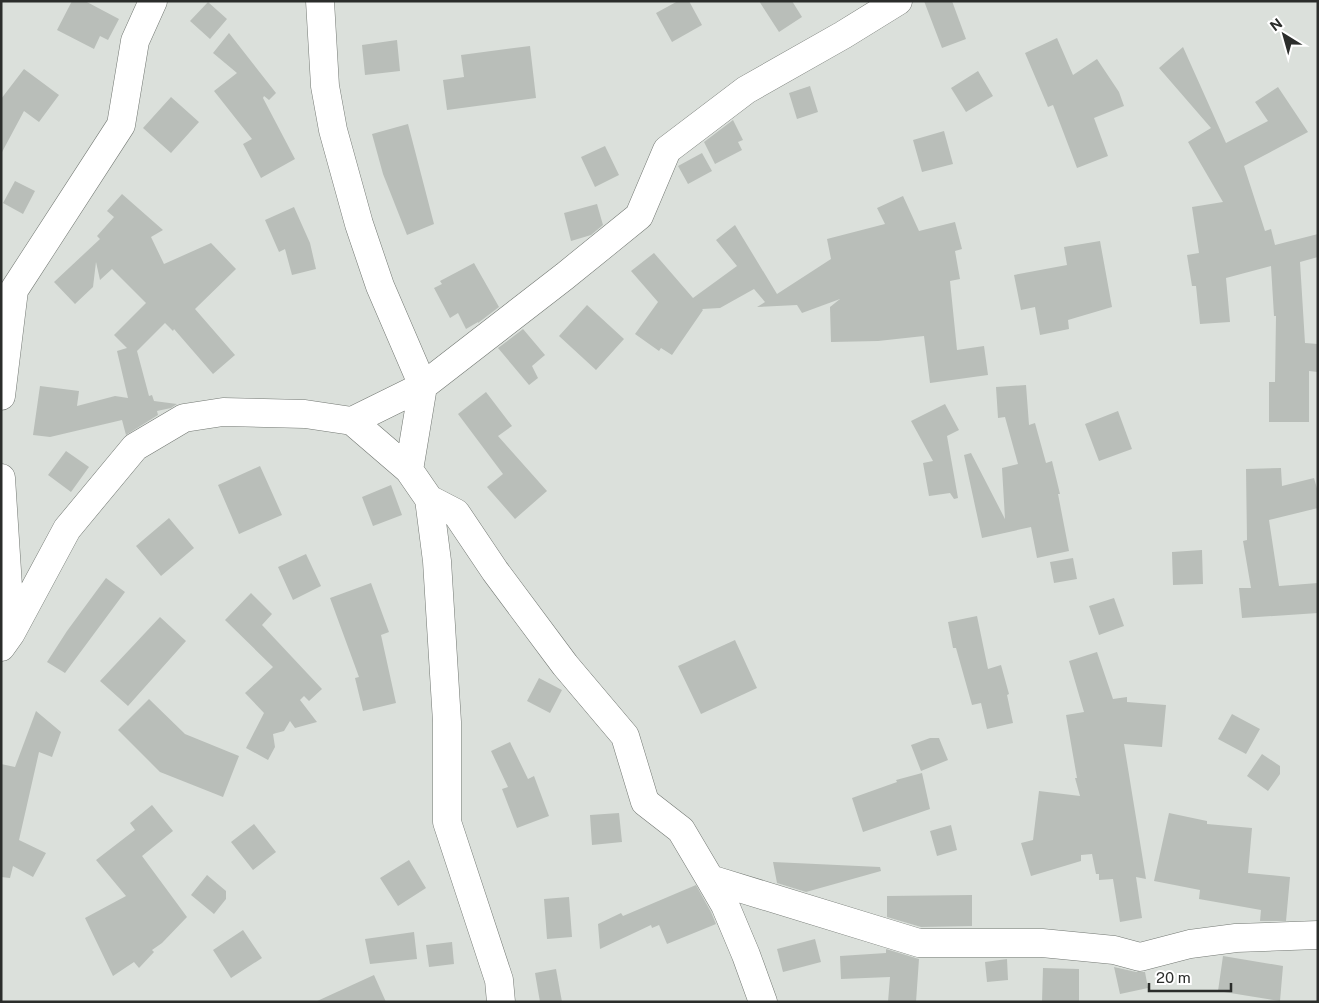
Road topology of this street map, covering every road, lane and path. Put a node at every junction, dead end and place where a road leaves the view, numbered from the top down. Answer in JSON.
{"nodes":[{"id":1,"x":153,"y":1,"type":"edge"},
{"id":2,"x":320,"y":1,"type":"edge"},
{"id":3,"x":898,"y":1,"type":"edge"},
{"id":4,"x":423,"y":386,"type":"junction"},
{"id":5,"x":1,"y":396,"type":"edge"},
{"id":6,"x":352,"y":420,"type":"junction"},
{"id":7,"x":410,"y":470,"type":"junction"},
{"id":8,"x":1,"y":478,"type":"edge"},
{"id":9,"x":428,"y":499,"type":"junction"},
{"id":10,"x":6,"y":640,"type":"edge"},
{"id":11,"x":710,"y":879,"type":"junction"},
{"id":12,"x":1318,"y":935,"type":"edge"},
{"id":13,"x":501,"y":1002,"type":"edge"},
{"id":14,"x":763,"y":1002,"type":"edge"}],
"edges":[{"from":1,"to":5,"type":"street"},
{"from":2,"to":4,"type":"street"},
{"from":3,"to":4,"type":"street"},
{"from":4,"to":6,"type":"street"},
{"from":4,"to":7,"type":"street"},
{"from":6,"to":7,"type":"street"},
{"from":6,"to":10,"type":"street"},
{"from":7,"to":9,"type":"street"},
{"from":8,"to":10,"type":"street"},
{"from":9,"to":11,"type":"street"},
{"from":9,"to":13,"type":"street"},
{"from":11,"to":12,"type":"street"},
{"from":11,"to":14,"type":"street"}]}
